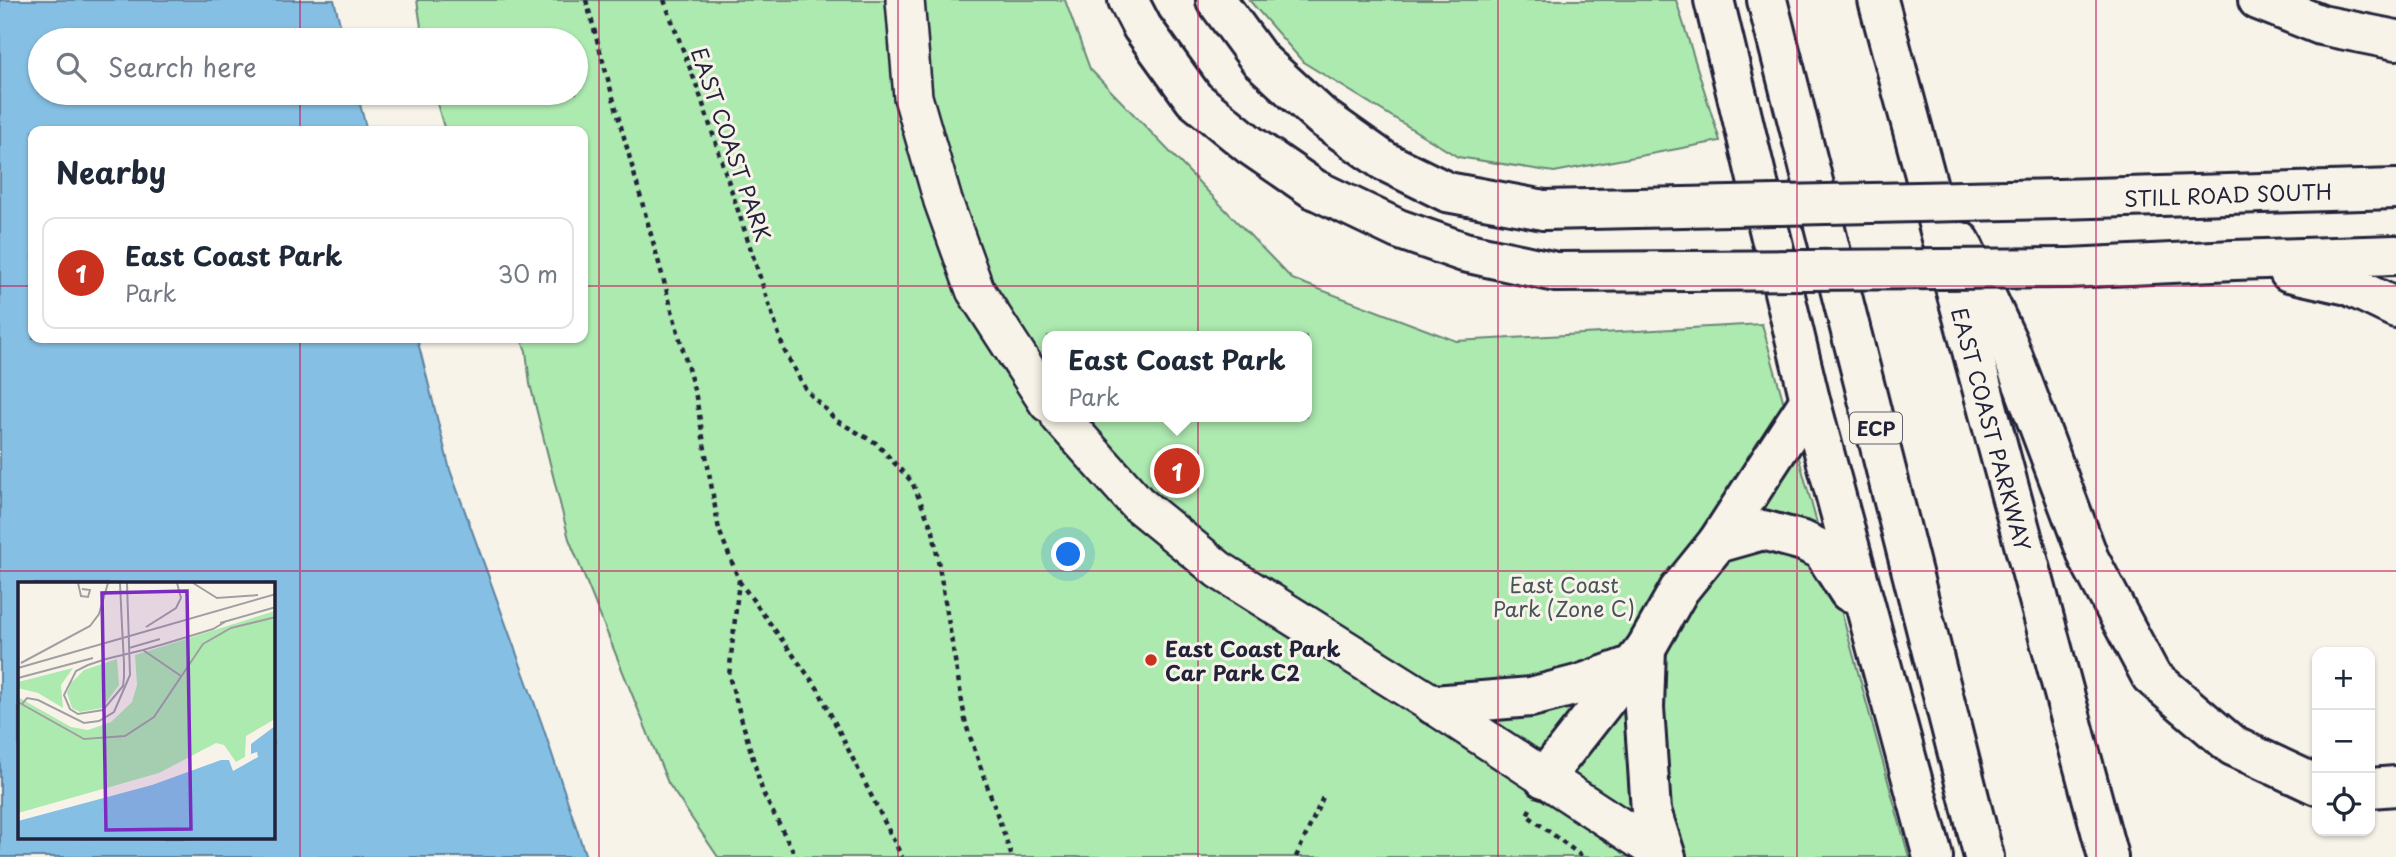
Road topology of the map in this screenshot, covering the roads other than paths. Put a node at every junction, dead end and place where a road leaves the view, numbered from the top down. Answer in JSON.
{"nodes":[{"id":1,"x":905,"y":0,"type":"edge"},
{"id":2,"x":1128,"y":0,"type":"edge"},
{"id":3,"x":1216,"y":0,"type":"edge"},
{"id":4,"x":1714,"y":0,"type":"edge"},
{"id":5,"x":1767,"y":0,"type":"edge"},
{"id":6,"x":1878,"y":0,"type":"edge"},
{"id":7,"x":2258,"y":0,"type":"edge"},
{"id":8,"x":2396,"y":40,"type":"edge"},
{"id":9,"x":1918,"y":156,"type":"junction"},
{"id":10,"x":2396,"y":189,"type":"edge"},
{"id":11,"x":2396,"y":255,"type":"edge"},
{"id":12,"x":2234,"y":260,"type":"junction"},
{"id":13,"x":2396,"y":308,"type":"edge"},
{"id":14,"x":1042,"y":394,"type":"edge"},
{"id":15,"x":1810,"y":400,"type":"junction"},
{"id":16,"x":1064,"y":422,"type":"edge"},
{"id":17,"x":1717,"y":542,"type":"junction"},
{"id":18,"x":1868,"y":620,"type":"junction"},
{"id":19,"x":1639,"y":657,"type":"junction"},
{"id":20,"x":1434,"y":705,"type":"junction"},
{"id":21,"x":1544,"y":778,"type":"junction"},
{"id":22,"x":2312,"y":783,"type":"edge"},
{"id":23,"x":2396,"y":786,"type":"edge"},
{"id":24,"x":2375,"y":788,"type":"edge"},
{"id":25,"x":1666,"y":857,"type":"edge"},
{"id":26,"x":1933,"y":857,"type":"edge"},
{"id":27,"x":1984,"y":857,"type":"edge"},
{"id":28,"x":2108,"y":857,"type":"edge"}],
"edges":[{"from":1,"to":14,"type":"street"},
{"from":2,"to":12,"type":"highway","bridge":true},
{"from":3,"to":10,"type":"highway","name":"STILL ROAD SOUTH","bridge":true},
{"from":4,"to":15,"type":"highway"},
{"from":5,"to":27,"type":"highway","number":"ECP"},
{"from":6,"to":9,"type":"highway","name":"EAST COAST PARKWAY"},
{"from":7,"to":8,"type":"highway"},
{"from":9,"to":22,"type":"highway"},
{"from":9,"to":28,"type":"highway","name":"EAST COAST PARKWAY"},
{"from":11,"to":12,"type":"highway"},
{"from":12,"to":13,"type":"highway"},
{"from":15,"to":17,"type":"highway"},
{"from":15,"to":18,"type":"highway"},
{"from":16,"to":20,"type":"street"},
{"from":17,"to":18,"type":"highway"},
{"from":17,"to":19,"type":"highway"},
{"from":18,"to":26,"type":"highway"},
{"from":19,"to":20,"type":"highway"},
{"from":19,"to":21,"type":"highway"},
{"from":19,"to":25,"type":"highway"},
{"from":20,"to":21,"type":"street"},
{"from":21,"to":25,"type":"street"},
{"from":23,"to":24,"type":"highway"}]}
